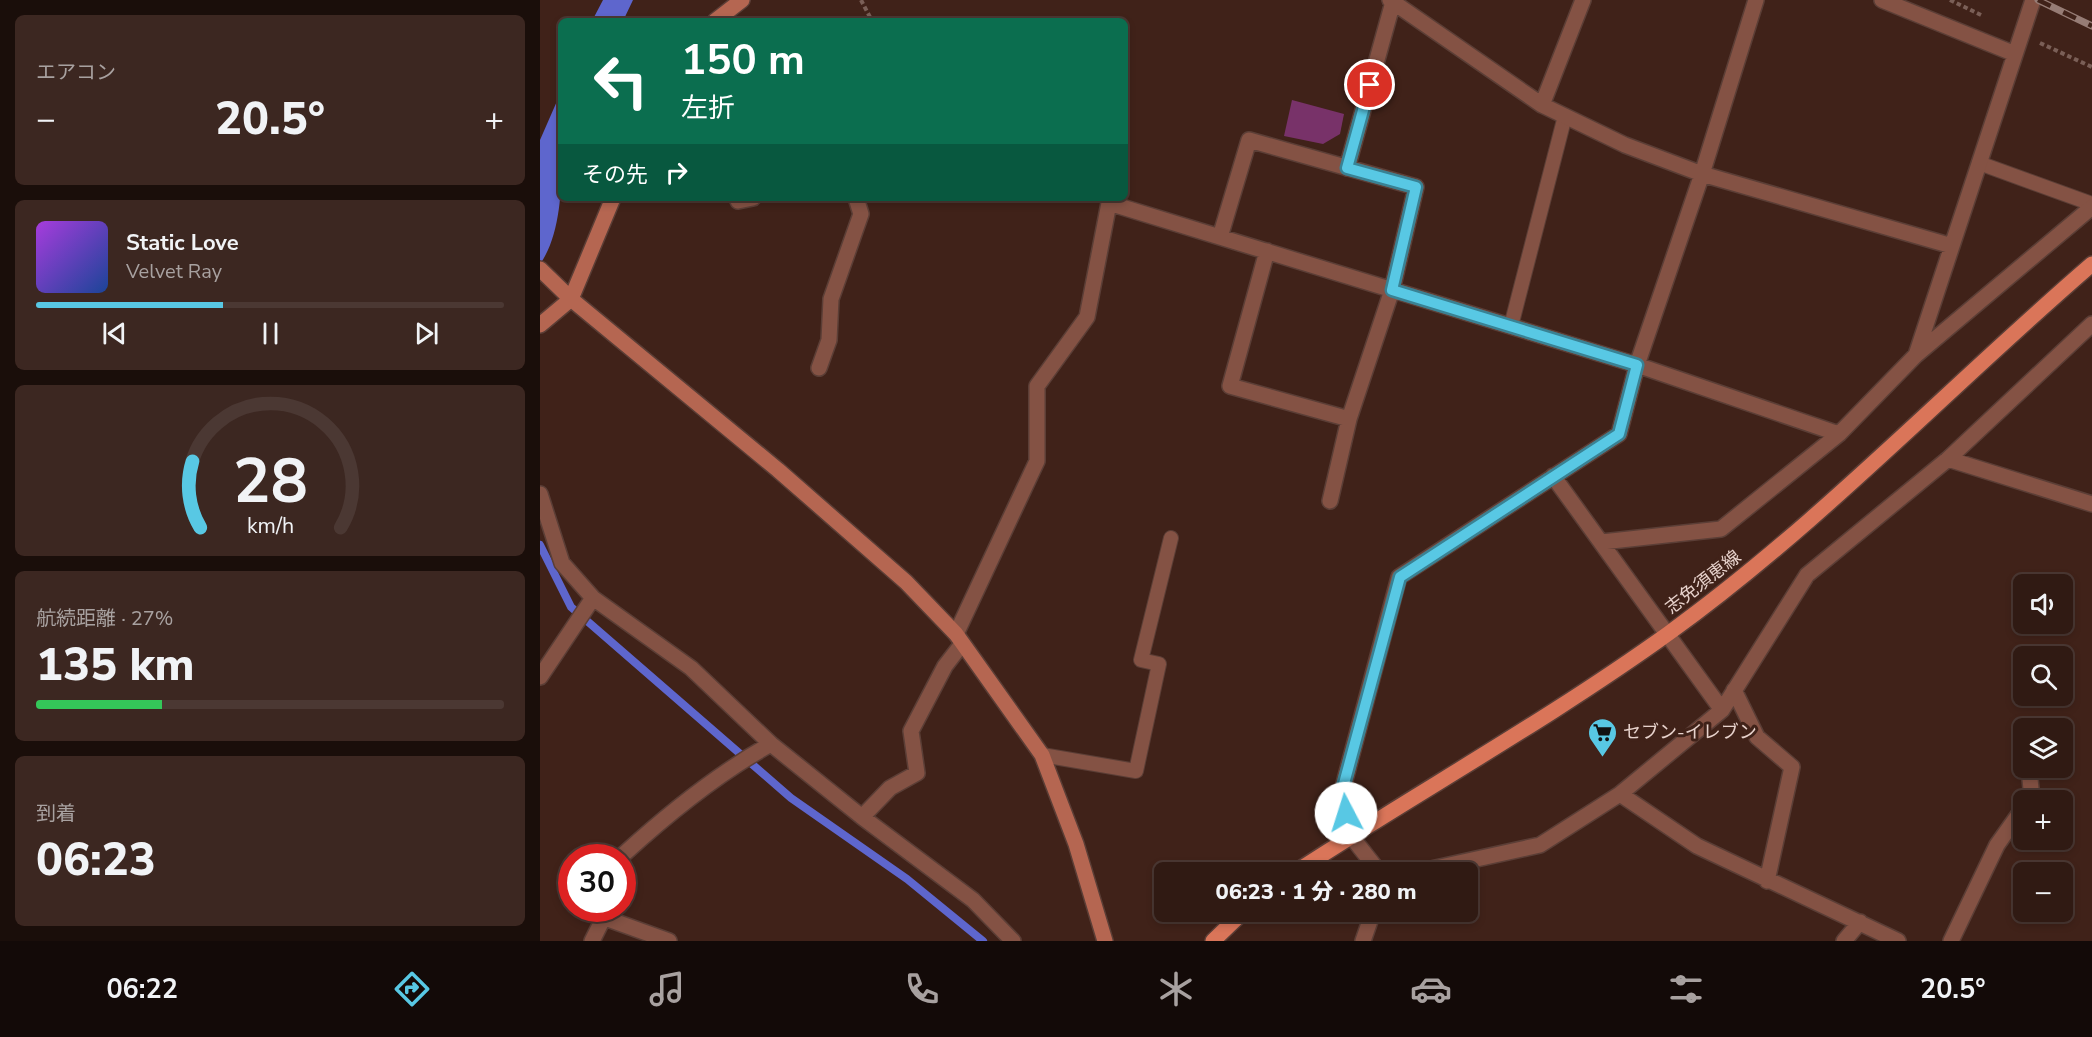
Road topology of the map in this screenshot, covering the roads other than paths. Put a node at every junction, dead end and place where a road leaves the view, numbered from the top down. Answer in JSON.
{"nodes":[{"id":1,"x":742,"y":0,"type":"edge"},
{"id":2,"x":1583,"y":0,"type":"edge"},
{"id":3,"x":1756,"y":0,"type":"edge"},
{"id":4,"x":1882,"y":0,"type":"edge"},
{"id":5,"x":2033,"y":0,"type":"edge"},
{"id":6,"x":1392,"y":1,"type":"edge"},
{"id":7,"x":719,"y":18,"type":"edge"},
{"id":8,"x":2015,"y":54,"type":"junction"},
{"id":9,"x":1542,"y":105,"type":"junction"},
{"id":10,"x":1565,"y":116,"type":"junction"},
{"id":11,"x":1979,"y":163,"type":"junction"},
{"id":12,"x":1347,"y":168,"type":"junction"},
{"id":13,"x":1702,"y":174,"type":"junction"},
{"id":14,"x":612,"y":201,"type":"edge"},
{"id":15,"x":857,"y":201,"type":"edge"},
{"id":16,"x":2092,"y":206,"type":"edge"},
{"id":17,"x":1220,"y":237,"type":"junction"},
{"id":18,"x":1952,"y":246,"type":"junction"},
{"id":19,"x":1267,"y":252,"type":"junction"},
{"id":20,"x":2092,"y":264,"type":"edge"},
{"id":21,"x":545,"y":274,"type":"edge"},
{"id":22,"x":1392,"y":290,"type":"junction"},
{"id":23,"x":571,"y":299,"type":"junction"},
{"id":24,"x":2092,"y":324,"type":"edge"},
{"id":25,"x":540,"y":326,"type":"edge"},
{"id":26,"x":1511,"y":326,"type":"junction"},
{"id":27,"x":1916,"y":355,"type":"junction"},
{"id":28,"x":1637,"y":365,"type":"junction"},
{"id":29,"x":819,"y":368,"type":"dead end"},
{"id":30,"x":1349,"y":419,"type":"junction"},
{"id":31,"x":1839,"y":434,"type":"junction"},
{"id":32,"x":1948,"y":459,"type":"junction"},
{"id":33,"x":1553,"y":476,"type":"junction"},
{"id":34,"x":540,"y":494,"type":"edge"},
{"id":35,"x":1330,"y":501,"type":"dead end"},
{"id":36,"x":2092,"y":504,"type":"edge"},
{"id":37,"x":1171,"y":538,"type":"dead end"},
{"id":38,"x":1602,"y":542,"type":"junction"},
{"id":39,"x":593,"y":598,"type":"junction"},
{"id":40,"x":1669,"y":633,"type":"junction"},
{"id":41,"x":959,"y":639,"type":"junction"},
{"id":42,"x":540,"y":677,"type":"edge"},
{"id":43,"x":1734,"y":690,"type":"junction"},
{"id":44,"x":1722,"y":710,"type":"junction"},
{"id":45,"x":771,"y":744,"type":"junction"},
{"id":46,"x":1042,"y":755,"type":"junction"},
{"id":47,"x":2030,"y":779,"type":"dead end"},
{"id":48,"x":2031,"y":790,"type":"edge"},
{"id":49,"x":1620,"y":794,"type":"junction"},
{"id":50,"x":862,"y":817,"type":"junction"},
{"id":51,"x":2013,"y":822,"type":"edge"},
{"id":52,"x":1351,"y":836,"type":"junction"},
{"id":53,"x":635,"y":844,"type":"edge"},
{"id":54,"x":1311,"y":862,"type":"edge"},
{"id":55,"x":1371,"y":862,"type":"edge"},
{"id":56,"x":1463,"y":862,"type":"edge"},
{"id":57,"x":1767,"y":881,"type":"junction"},
{"id":58,"x":602,"y":922,"type":"edge"},
{"id":59,"x":627,"y":922,"type":"edge"},
{"id":60,"x":1233,"y":922,"type":"edge"},
{"id":61,"x":1370,"y":922,"type":"edge"},
{"id":62,"x":1860,"y":922,"type":"junction"},
{"id":63,"x":592,"y":941,"type":"edge"},
{"id":64,"x":669,"y":941,"type":"edge"},
{"id":65,"x":1013,"y":941,"type":"edge"},
{"id":66,"x":1105,"y":941,"type":"edge"},
{"id":67,"x":1213,"y":941,"type":"edge"},
{"id":68,"x":1363,"y":941,"type":"edge"},
{"id":69,"x":1844,"y":941,"type":"edge"},
{"id":70,"x":1898,"y":941,"type":"edge"},
{"id":71,"x":1951,"y":941,"type":"edge"}],
"edges":[{"from":1,"to":7,"type":"street"},
{"from":2,"to":9,"type":"street"},
{"from":3,"to":13,"type":"street"},
{"from":4,"to":8,"type":"street"},
{"from":5,"to":8,"type":"street"},
{"from":6,"to":9,"type":"street"},
{"from":6,"to":12,"type":"street"},
{"from":8,"to":11,"type":"street"},
{"from":9,"to":10,"type":"street"},
{"from":10,"to":13,"type":"street"},
{"from":10,"to":26,"type":"lane"},
{"from":11,"to":16,"type":"lane"},
{"from":11,"to":18,"type":"street"},
{"from":12,"to":17,"type":"street"},
{"from":12,"to":22,"type":"street"},
{"from":13,"to":18,"type":"street"},
{"from":13,"to":28,"type":"street"},
{"from":14,"to":23,"type":"street"},
{"from":15,"to":29,"type":"street"},
{"from":16,"to":27,"type":"street"},
{"from":17,"to":19,"type":"street"},
{"from":17,"to":41,"type":"street"},
{"from":18,"to":27,"type":"street"},
{"from":19,"to":22,"type":"street"},
{"from":19,"to":30,"type":"street"},
{"from":20,"to":40,"type":"main road","name":"志免須恵線"},
{"from":21,"to":23,"type":"street"},
{"from":22,"to":26,"type":"street"},
{"from":22,"to":30,"type":"street"},
{"from":23,"to":25,"type":"street"},
{"from":23,"to":41,"type":"street"},
{"from":24,"to":32,"type":"street"},
{"from":26,"to":28,"type":"street"},
{"from":27,"to":31,"type":"street"},
{"from":28,"to":31,"type":"street"},
{"from":28,"to":33,"type":"street"},
{"from":30,"to":35,"type":"street"},
{"from":31,"to":38,"type":"street"},
{"from":32,"to":36,"type":"street"},
{"from":32,"to":43,"type":"street"},
{"from":33,"to":38,"type":"street"},
{"from":33,"to":52,"type":"street"},
{"from":34,"to":39,"type":"street"},
{"from":37,"to":46,"type":"lane"},
{"from":38,"to":40,"type":"street"},
{"from":39,"to":42,"type":"street"},
{"from":39,"to":45,"type":"street"},
{"from":40,"to":44,"type":"street"},
{"from":40,"to":52,"type":"main road","name":"志免須恵線"},
{"from":41,"to":46,"type":"street"},
{"from":41,"to":50,"type":"street"},
{"from":43,"to":44,"type":"street"},
{"from":43,"to":57,"type":"street"},
{"from":44,"to":49,"type":"street"},
{"from":45,"to":50,"type":"street"},
{"from":45,"to":53,"type":"street"},
{"from":46,"to":66,"type":"street"},
{"from":47,"to":48,"type":"street"},
{"from":49,"to":56,"type":"street"},
{"from":49,"to":57,"type":"street"},
{"from":50,"to":65,"type":"street"},
{"from":51,"to":71,"type":"street"},
{"from":52,"to":54,"type":"main road","name":"志免須恵線"},
{"from":52,"to":55,"type":"street"},
{"from":57,"to":62,"type":"street"},
{"from":58,"to":63,"type":"street"},
{"from":59,"to":64,"type":"street"},
{"from":60,"to":67,"type":"main road"},
{"from":61,"to":68,"type":"street"},
{"from":62,"to":69,"type":"street"},
{"from":62,"to":70,"type":"street"}]}
